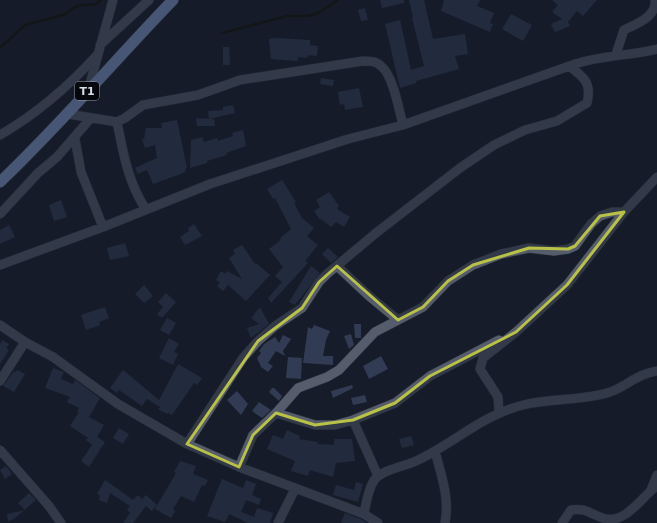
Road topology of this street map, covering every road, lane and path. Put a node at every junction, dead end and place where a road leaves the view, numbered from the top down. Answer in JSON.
{"nodes":[{"id":1,"x":114,"y":0,"type":"edge"},
{"id":2,"x":149,"y":0,"type":"edge"},
{"id":3,"x":174,"y":0,"type":"edge"},
{"id":4,"x":655,"y":0,"type":"edge"},
{"id":5,"x":100,"y":45,"type":"junction"},
{"id":6,"x":656,"y":50,"type":"edge"},
{"id":7,"x":616,"y":54,"type":"junction"},
{"id":8,"x":97,"y":55,"type":"junction"},
{"id":9,"x":569,"y":66,"type":"junction"},
{"id":10,"x":88,"y":91,"type":"junction"},
{"id":11,"x":68,"y":114,"type":"junction"},
{"id":12,"x":90,"y":119,"type":"junction"},
{"id":13,"x":117,"y":122,"type":"junction"},
{"id":14,"x":403,"y":125,"type":"junction"},
{"id":15,"x":0,"y":135,"type":"edge"},
{"id":16,"x":75,"y":139,"type":"junction"},
{"id":17,"x":657,"y":177,"type":"edge"},
{"id":18,"x":0,"y":182,"type":"edge"},
{"id":19,"x":145,"y":208,"type":"junction"},
{"id":20,"x":624,"y":212,"type":"junction"},
{"id":21,"x":0,"y":214,"type":"edge"},
{"id":22,"x":103,"y":227,"type":"junction"},
{"id":23,"x":0,"y":265,"type":"edge"},
{"id":24,"x":337,"y":266,"type":"junction"},
{"id":25,"x":398,"y":320,"type":"junction"},
{"id":26,"x":0,"y":325,"type":"edge"},
{"id":27,"x":516,"y":332,"type":"junction"},
{"id":28,"x":25,"y":342,"type":"junction"},
{"id":29,"x":657,"y":371,"type":"edge"},
{"id":30,"x":1,"y":379,"type":"edge"},
{"id":31,"x":276,"y":413,"type":"junction"},
{"id":32,"x":499,"y":413,"type":"junction"},
{"id":33,"x":353,"y":420,"type":"junction"},
{"id":34,"x":187,"y":444,"type":"junction"},
{"id":35,"x":0,"y":450,"type":"edge"},
{"id":36,"x":435,"y":451,"type":"junction"},
{"id":37,"x":238,"y":468,"type":"junction"},
{"id":38,"x":657,"y":475,"type":"edge"},
{"id":39,"x":378,"y":476,"type":"junction"},
{"id":40,"x":654,"y":488,"type":"edge"},
{"id":41,"x":294,"y":489,"type":"junction"},
{"id":42,"x":364,"y":514,"type":"junction"},
{"id":43,"x":374,"y":522,"type":"edge"},
{"id":44,"x":61,"y":523,"type":"edge"},
{"id":45,"x":278,"y":523,"type":"edge"},
{"id":46,"x":445,"y":523,"type":"edge"},
{"id":47,"x":562,"y":523,"type":"edge"}],
"edges":[{"from":1,"to":5,"type":"street"},
{"from":2,"to":5,"type":"street"},
{"from":3,"to":10,"type":"highway","number":"T1"},
{"from":4,"to":7,"type":"street"},
{"from":5,"to":8,"type":"street"},
{"from":6,"to":7,"type":"street"},
{"from":7,"to":9,"type":"street"},
{"from":8,"to":10,"type":"street"},
{"from":8,"to":15,"type":"street"},
{"from":9,"to":14,"type":"street"},
{"from":9,"to":24,"type":"street"},
{"from":10,"to":11,"type":"highway","number":"T1"},
{"from":11,"to":12,"type":"street"},
{"from":11,"to":18,"type":"highway","number":"T1"},
{"from":12,"to":13,"type":"street"},
{"from":12,"to":16,"type":"street"},
{"from":13,"to":14,"type":"street"},
{"from":13,"to":19,"type":"street"},
{"from":14,"to":19,"type":"street"},
{"from":16,"to":21,"type":"street"},
{"from":16,"to":22,"type":"street"},
{"from":17,"to":20,"type":"street"},
{"from":19,"to":22,"type":"street"},
{"from":20,"to":25,"type":"street"},
{"from":20,"to":27,"type":"street"},
{"from":22,"to":23,"type":"street"},
{"from":24,"to":25,"type":"street"},
{"from":24,"to":34,"type":"street"},
{"from":25,"to":31,"type":"street"},
{"from":26,"to":28,"type":"street"},
{"from":27,"to":32,"type":"street"},
{"from":27,"to":33,"type":"street"},
{"from":28,"to":30,"type":"street"},
{"from":28,"to":34,"type":"street"},
{"from":29,"to":32,"type":"street"},
{"from":31,"to":33,"type":"street"},
{"from":31,"to":37,"type":"street"},
{"from":32,"to":36,"type":"street"},
{"from":33,"to":39,"type":"street"},
{"from":34,"to":37,"type":"street"},
{"from":35,"to":44,"type":"street"},
{"from":36,"to":39,"type":"street"},
{"from":36,"to":46,"type":"street"},
{"from":37,"to":41,"type":"street"},
{"from":38,"to":40,"type":"street"},
{"from":39,"to":42,"type":"street"},
{"from":40,"to":47,"type":"street"},
{"from":41,"to":42,"type":"street"},
{"from":41,"to":45,"type":"street"},
{"from":42,"to":43,"type":"street"}]}
